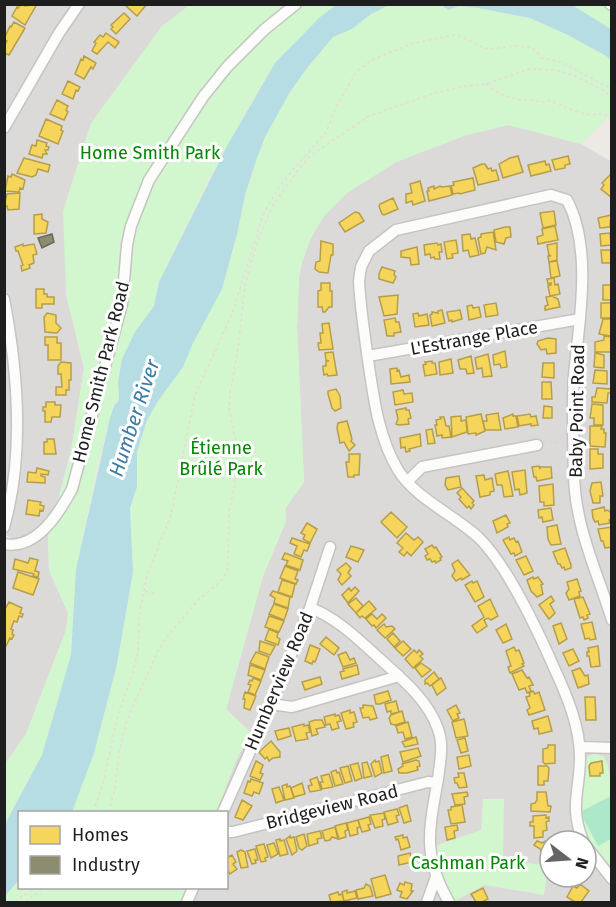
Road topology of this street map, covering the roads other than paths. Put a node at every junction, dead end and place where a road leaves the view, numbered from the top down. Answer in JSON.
{"nodes":[{"id":1,"x":80,"y":4,"type":"edge"},
{"id":2,"x":296,"y":4,"type":"edge"},
{"id":3,"x":4,"y":128,"type":"edge"},
{"id":4,"x":4,"y":299,"type":"edge"},
{"id":5,"x":580,"y":319,"type":"junction"},
{"id":6,"x":368,"y":356,"type":"junction"},
{"id":7,"x":539,"y":447,"type":"road end"},
{"id":8,"x":408,"y":481,"type":"junction"},
{"id":9,"x":4,"y":527,"type":"edge"},
{"id":10,"x":4,"y":544,"type":"edge"},
{"id":11,"x":330,"y":547,"type":"dead end"},
{"id":12,"x":310,"y":608,"type":"junction"},
{"id":13,"x":612,"y":620,"type":"edge"},
{"id":14,"x":399,"y":676,"type":"junction"},
{"id":15,"x":272,"y":704,"type":"junction"},
{"id":16,"x":580,"y":747,"type":"junction"},
{"id":17,"x":612,"y":748,"type":"edge"},
{"id":18,"x":437,"y":783,"type":"junction"},
{"id":19,"x":224,"y":811,"type":"edge"},
{"id":20,"x":580,"y":829,"type":"edge"},
{"id":21,"x":228,"y":832,"type":"edge"},
{"id":22,"x":598,"y":861,"type":"edge"},
{"id":23,"x":436,"y":877,"type":"junction"},
{"id":24,"x":612,"y":879,"type":"edge"},
{"id":25,"x":193,"y":889,"type":"edge"},
{"id":26,"x":187,"y":903,"type":"edge"},
{"id":27,"x":427,"y":903,"type":"edge"},
{"id":28,"x":449,"y":903,"type":"edge"}],
"edges":[{"from":1,"to":3,"type":"street"},
{"from":2,"to":10,"type":"street","name":"Home Smith Park Road"},
{"from":4,"to":9,"type":"street"},
{"from":5,"to":6,"type":"street","name":"L'Estrange Place"},
{"from":5,"to":6,"type":"street","name":"Baby Point Road"},
{"from":5,"to":13,"type":"street","name":"Baby Point Road"},
{"from":6,"to":8,"type":"street"},
{"from":7,"to":8,"type":"street"},
{"from":8,"to":16,"type":"street"},
{"from":11,"to":12,"type":"street","name":"Humberview Road"},
{"from":12,"to":14,"type":"street"},
{"from":12,"to":15,"type":"street","name":"Humberview Road"},
{"from":14,"to":15,"type":"street"},
{"from":14,"to":18,"type":"street"},
{"from":15,"to":19,"type":"street","name":"Humberview Road"},
{"from":16,"to":17,"type":"street"},
{"from":16,"to":20,"type":"street"},
{"from":18,"to":21,"type":"street","name":"Bridgeview Road"},
{"from":18,"to":23,"type":"street"},
{"from":22,"to":24,"type":"street"},
{"from":23,"to":27,"type":"street"},
{"from":23,"to":28,"type":"street"},
{"from":25,"to":26,"type":"street"}]}
